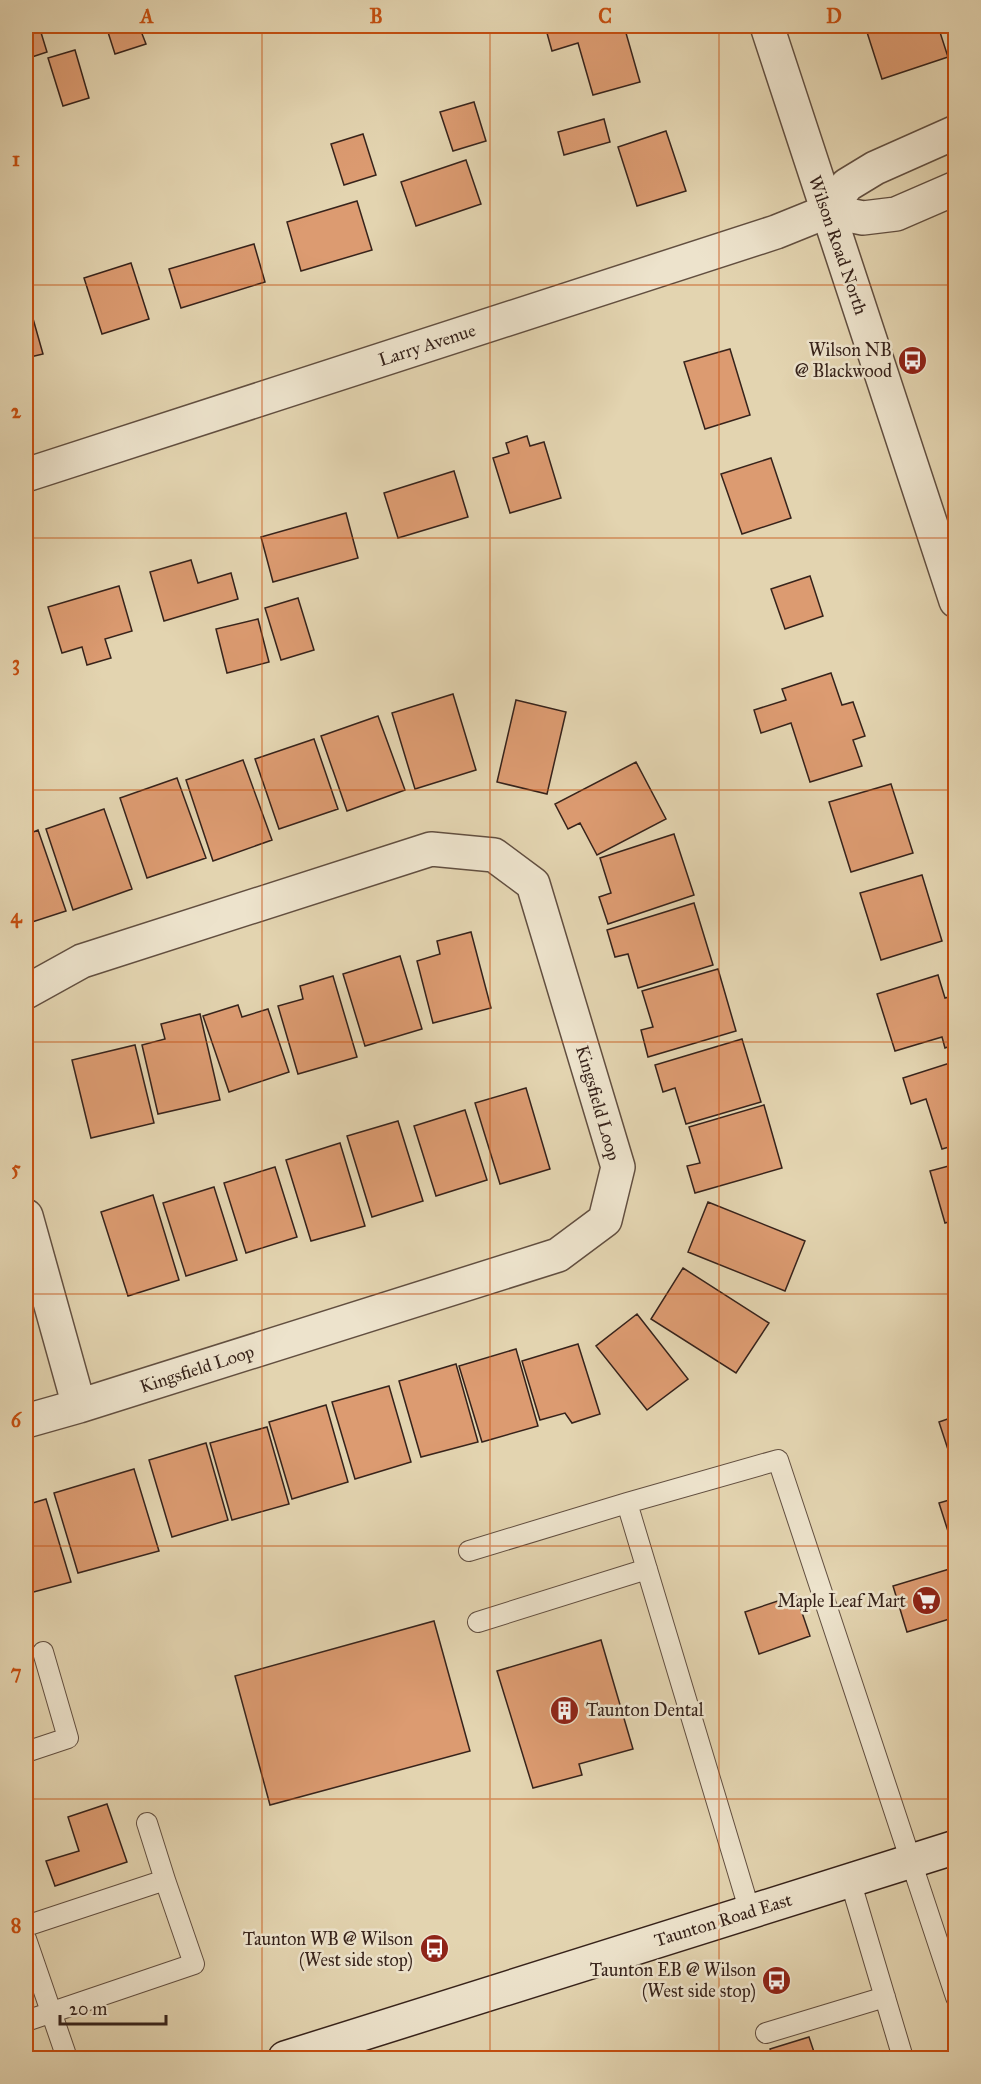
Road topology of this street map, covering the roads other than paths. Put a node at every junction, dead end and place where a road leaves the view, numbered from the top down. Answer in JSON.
{"nodes":[{"id":1,"x":767,"y":26,"type":"edge"},
{"id":2,"x":956,"y":132,"type":"edge"},
{"id":3,"x":956,"y":188,"type":"edge"},
{"id":4,"x":828,"y":211,"type":"junction"},
{"id":5,"x":26,"y":475,"type":"edge"},
{"id":6,"x":956,"y":601,"type":"edge"},
{"id":7,"x":26,"y":992,"type":"edge"},
{"id":8,"x":26,"y":1216,"type":"edge"},
{"id":9,"x":79,"y":1406,"type":"junction"},
{"id":10,"x":26,"y":1421,"type":"edge"},
{"id":11,"x":627,"y":1503,"type":"junction"},
{"id":12,"x":469,"y":1551,"type":"dead end"},
{"id":13,"x":647,"y":1569,"type":"junction"},
{"id":14,"x":478,"y":1622,"type":"dead end"},
{"id":15,"x":43,"y":1652,"type":"dead end"},
{"id":16,"x":26,"y":1752,"type":"edge"},
{"id":17,"x":147,"y":1823,"type":"dead end"},
{"id":18,"x":956,"y":1846,"type":"edge"},
{"id":19,"x":910,"y":1861,"type":"junction"},
{"id":20,"x":165,"y":1880,"type":"junction"},
{"id":21,"x":850,"y":1880,"type":"junction"},
{"id":22,"x":750,"y":1912,"type":"junction"},
{"id":23,"x":26,"y":1926,"type":"edge"},
{"id":24,"x":26,"y":1939,"type":"edge"},
{"id":25,"x":949,"y":1956,"type":"edge"},
{"id":26,"x":956,"y":1996,"type":"edge"},
{"id":27,"x":885,"y":1997,"type":"junction"},
{"id":28,"x":51,"y":2012,"type":"junction"},
{"id":29,"x":26,"y":2020,"type":"edge"},
{"id":30,"x":766,"y":2033,"type":"dead end"},
{"id":31,"x":67,"y":2058,"type":"edge"},
{"id":32,"x":285,"y":2058,"type":"edge"},
{"id":33,"x":903,"y":2058,"type":"edge"}],
"edges":[{"from":1,"to":4,"type":"street","name":"Wilson Road North"},
{"from":2,"to":4,"type":"street"},
{"from":3,"to":4,"type":"street"},
{"from":4,"to":5,"type":"street","name":"Larry Avenue"},
{"from":4,"to":6,"type":"street","name":"Wilson Road North"},
{"from":7,"to":9,"type":"street","name":"Kingsfield Loop"},
{"from":8,"to":9,"type":"street"},
{"from":9,"to":10,"type":"street","name":"Kingsfield Loop"},
{"from":11,"to":12,"type":"lane"},
{"from":11,"to":13,"type":"lane"},
{"from":11,"to":19,"type":"lane"},
{"from":13,"to":14,"type":"lane"},
{"from":13,"to":22,"type":"lane"},
{"from":15,"to":16,"type":"lane"},
{"from":17,"to":20,"type":"lane"},
{"from":18,"to":19,"type":"street","name":"Taunton Road East"},
{"from":19,"to":21,"type":"street","name":"Taunton Road East"},
{"from":19,"to":25,"type":"lane"},
{"from":20,"to":23,"type":"lane"},
{"from":20,"to":28,"type":"lane"},
{"from":21,"to":22,"type":"street","name":"Taunton Road East"},
{"from":21,"to":27,"type":"lane"},
{"from":22,"to":32,"type":"street","name":"Taunton Road East"},
{"from":24,"to":28,"type":"lane"},
{"from":25,"to":26,"type":"lane"},
{"from":27,"to":30,"type":"lane"},
{"from":27,"to":33,"type":"lane"},
{"from":28,"to":29,"type":"lane"},
{"from":28,"to":31,"type":"lane"}]}
